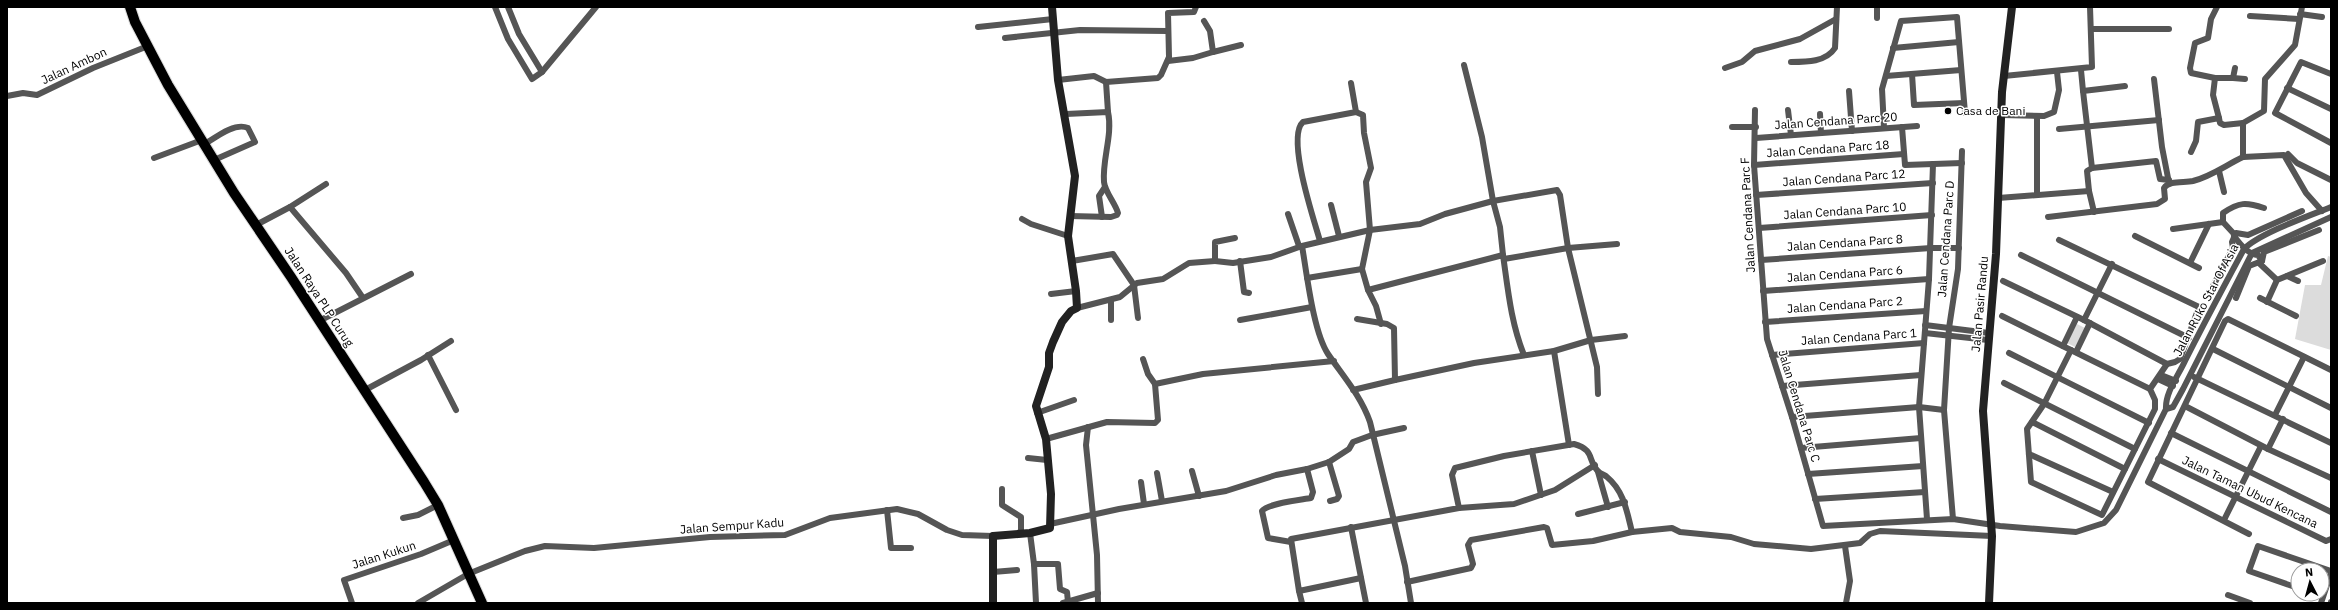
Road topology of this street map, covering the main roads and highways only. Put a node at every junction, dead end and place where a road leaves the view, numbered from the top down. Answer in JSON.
{"nodes":[{"id":1,"x":130,"y":7,"type":"edge"},
{"id":2,"x":482,"y":603,"type":"edge"}],
"edges":[{"from":1,"to":2,"type":"main road","name":"Jalan Raya PLP Curug"}]}
